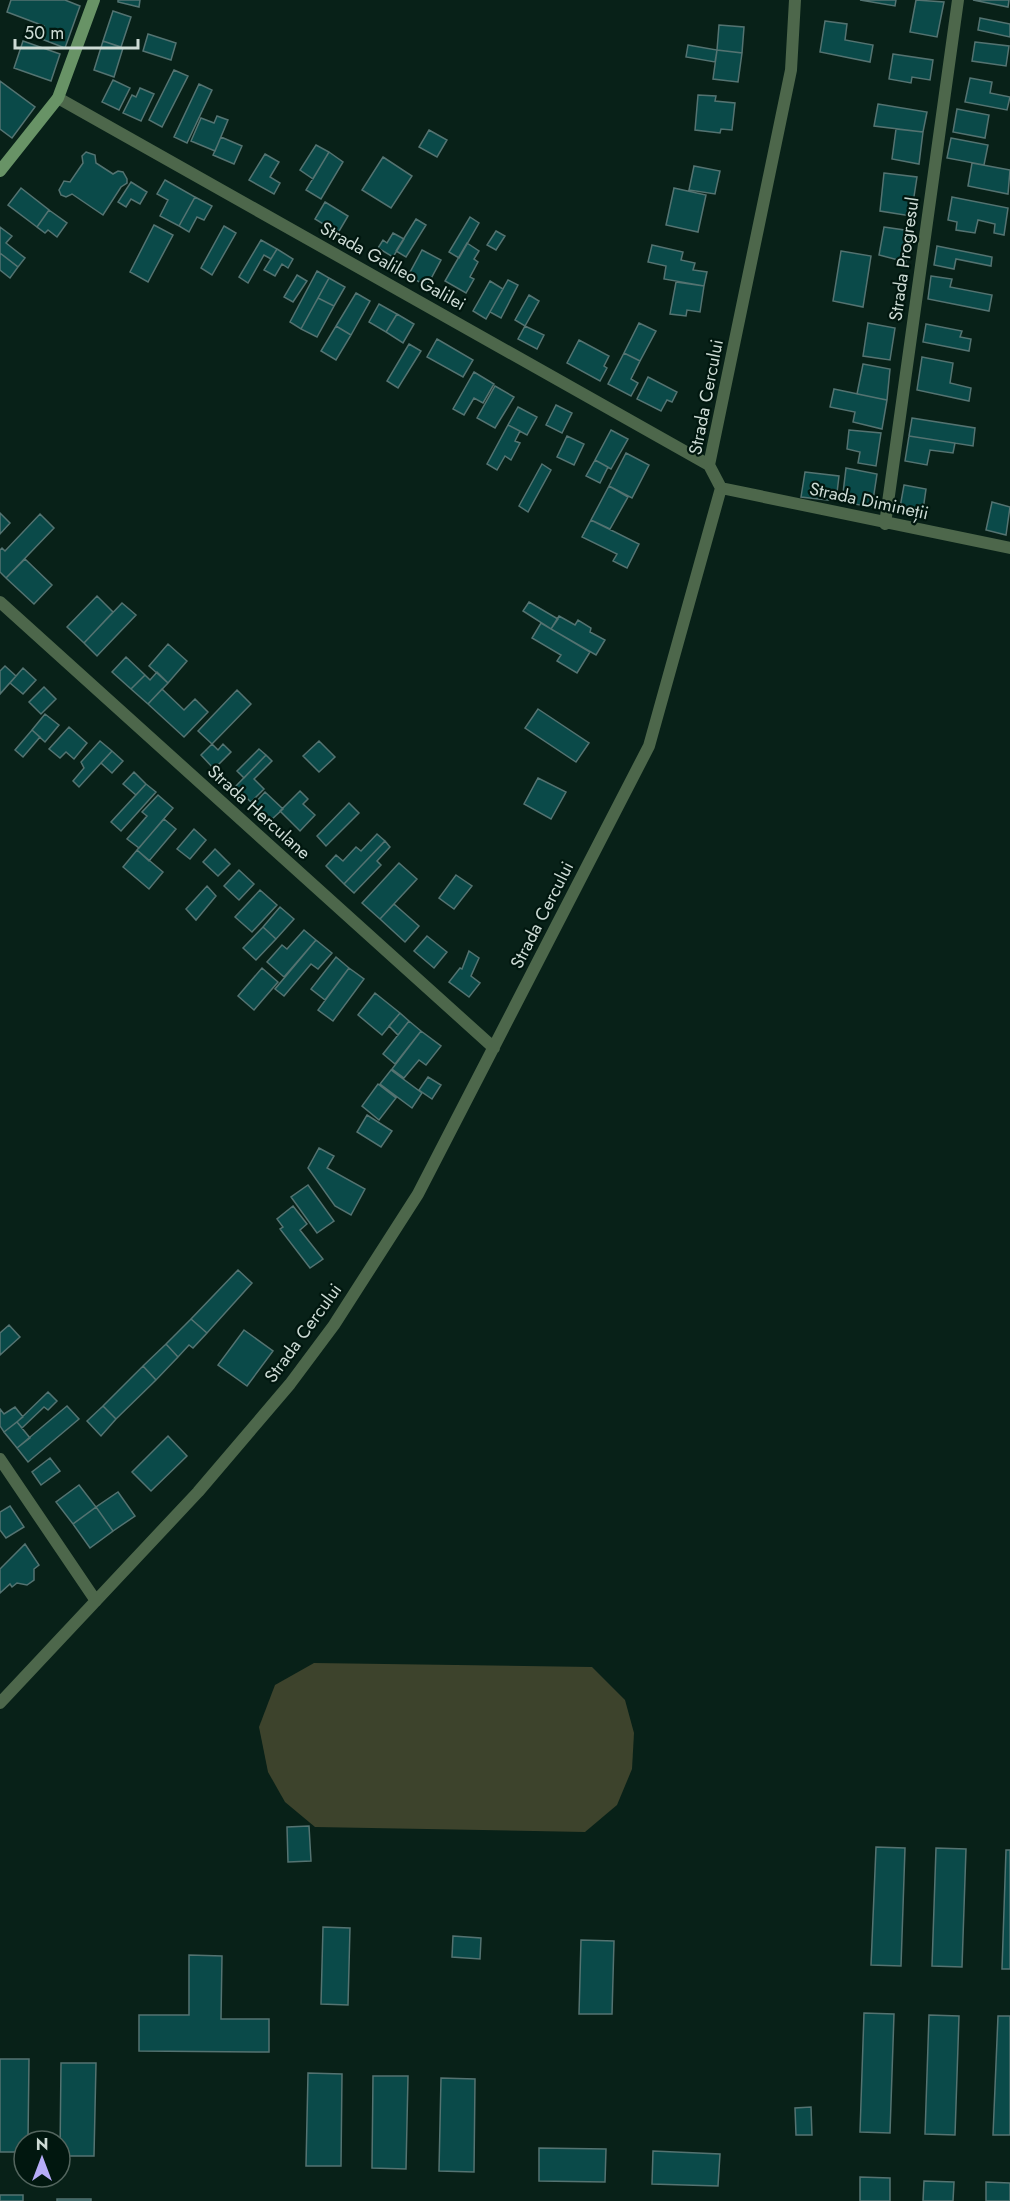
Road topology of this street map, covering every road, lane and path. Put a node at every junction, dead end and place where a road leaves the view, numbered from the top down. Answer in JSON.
{"nodes":[{"id":1,"x":94,"y":0,"type":"edge"},
{"id":2,"x":795,"y":0,"type":"edge"},
{"id":3,"x":958,"y":0,"type":"edge"},
{"id":4,"x":58,"y":98,"type":"junction"},
{"id":5,"x":0,"y":171,"type":"edge"},
{"id":6,"x":709,"y":465,"type":"junction"},
{"id":7,"x":721,"y":488,"type":"junction"},
{"id":8,"x":885,"y":524,"type":"junction"},
{"id":9,"x":1010,"y":548,"type":"edge"},
{"id":10,"x":0,"y":602,"type":"edge"},
{"id":11,"x":494,"y":1048,"type":"junction"},
{"id":12,"x":0,"y":1459,"type":"edge"},
{"id":13,"x":96,"y":1601,"type":"junction"},
{"id":14,"x":0,"y":1703,"type":"edge"}],
"edges":[{"from":1,"to":4,"type":"main road"},
{"from":2,"to":6,"type":"street","name":"Strada Cercului"},
{"from":3,"to":8,"type":"street","name":"Strada Progresul"},
{"from":4,"to":5,"type":"main road"},
{"from":4,"to":6,"type":"street","name":"Strada Galileo Galilei"},
{"from":6,"to":7,"type":"street","name":"Strada Cercului"},
{"from":7,"to":8,"type":"street","name":"Strada Dimineții"},
{"from":7,"to":11,"type":"street","name":"Strada Cercului"},
{"from":8,"to":9,"type":"street","name":"Strada Dimineții"},
{"from":10,"to":11,"type":"street","name":"Strada Herculane"},
{"from":11,"to":13,"type":"street","name":"Strada Cercului"},
{"from":12,"to":13,"type":"street"},
{"from":13,"to":14,"type":"street","name":"Strada Cercului"}]}
